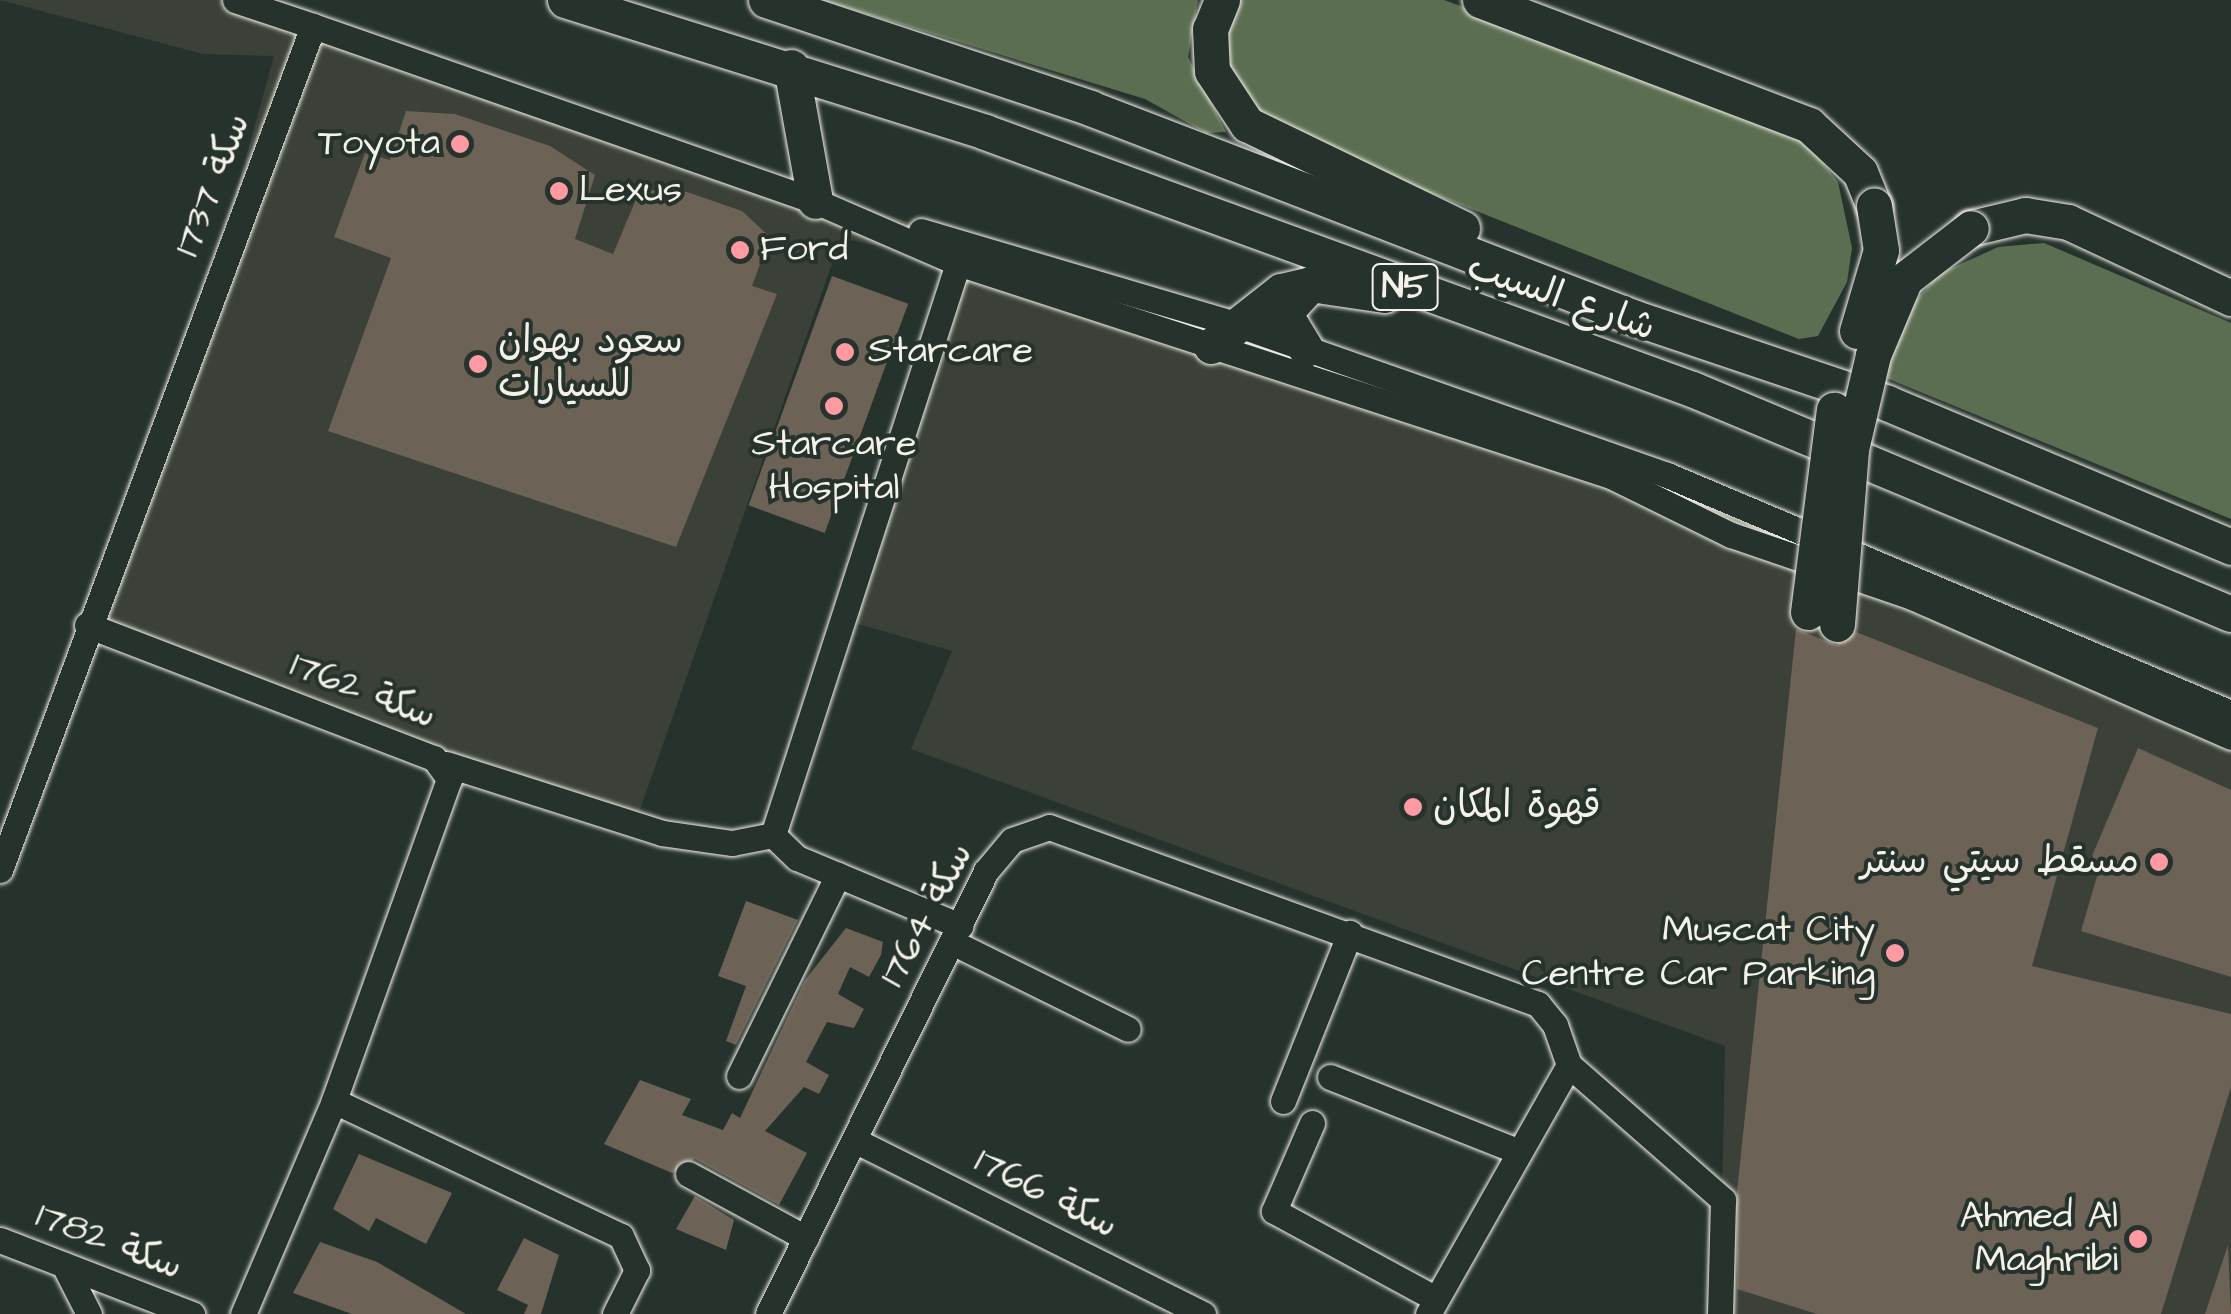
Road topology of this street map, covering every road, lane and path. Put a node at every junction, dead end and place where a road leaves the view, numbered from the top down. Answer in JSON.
{"nodes":[{"id":1,"x":234,"y":0,"type":"edge"},
{"id":2,"x":565,"y":0,"type":"edge"},
{"id":3,"x":766,"y":0,"type":"edge"},
{"id":4,"x":1222,"y":0,"type":"edge"},
{"id":5,"x":1480,"y":0,"type":"edge"},
{"id":6,"x":313,"y":26,"type":"junction"},
{"id":7,"x":791,"y":67,"type":"junction"},
{"id":8,"x":815,"y":202,"type":"junction"},
{"id":9,"x":958,"y":262,"type":"junction"},
{"id":10,"x":1311,"y":284,"type":"junction"},
{"id":11,"x":2231,"y":298,"type":"edge"},
{"id":12,"x":1454,"y":306,"type":"junction"},
{"id":13,"x":1635,"y":318,"type":"junction"},
{"id":14,"x":1225,"y":336,"type":"junction"},
{"id":15,"x":1306,"y":349,"type":"junction"},
{"id":16,"x":2140,"y":505,"type":"junction"},
{"id":17,"x":2231,"y":531,"type":"edge"},
{"id":18,"x":2231,"y":547,"type":"edge"},
{"id":19,"x":2231,"y":614,"type":"edge"},
{"id":20,"x":87,"y":625,"type":"junction"},
{"id":21,"x":2231,"y":714,"type":"edge"},
{"id":22,"x":2231,"y":737,"type":"edge"},
{"id":23,"x":446,"y":764,"type":"junction"},
{"id":24,"x":773,"y":835,"type":"junction"},
{"id":25,"x":0,"y":870,"type":"edge"},
{"id":26,"x":838,"y":875,"type":"junction"},
{"id":27,"x":1350,"y":933,"type":"junction"},
{"id":28,"x":956,"y":934,"type":"junction"},
{"id":29,"x":1128,"y":1029,"type":"dead end"},
{"id":30,"x":1569,"y":1065,"type":"junction"},
{"id":31,"x":739,"y":1076,"type":"dead end"},
{"id":32,"x":1330,"y":1077,"type":"dead end"},
{"id":33,"x":334,"y":1100,"type":"junction"},
{"id":34,"x":1283,"y":1101,"type":"dead end"},
{"id":35,"x":1312,"y":1122,"type":"dead end"},
{"id":36,"x":856,"y":1141,"type":"junction"},
{"id":37,"x":1514,"y":1150,"type":"junction"},
{"id":38,"x":688,"y":1174,"type":"dead end"},
{"id":39,"x":806,"y":1238,"type":"junction"},
{"id":40,"x":0,"y":1240,"type":"edge"},
{"id":41,"x":64,"y":1265,"type":"junction"},
{"id":42,"x":1432,"y":1306,"type":"edge"},
{"id":43,"x":89,"y":1314,"type":"edge"},
{"id":44,"x":192,"y":1314,"type":"edge"},
{"id":45,"x":243,"y":1314,"type":"edge"},
{"id":46,"x":615,"y":1314,"type":"edge"},
{"id":47,"x":768,"y":1314,"type":"edge"},
{"id":48,"x":1203,"y":1314,"type":"edge"},
{"id":49,"x":1720,"y":1314,"type":"edge"}],
"edges":[{"from":1,"to":6,"type":"street"},
{"from":2,"to":7,"type":"highway","name":"شارع السيب","number":"N5"},
{"from":3,"to":13,"type":"highway","name":"شارع السيب","number":"N5"},
{"from":4,"to":13,"type":"highway"},
{"from":5,"to":11,"type":"highway","bridge":true},
{"from":6,"to":8,"type":"street"},
{"from":6,"to":20,"type":"street","name":"سكة 1737"},
{"from":7,"to":8,"type":"highway"},
{"from":7,"to":12,"type":"highway","name":"شارع السيب","number":"N5"},
{"from":8,"to":9,"type":"street"},
{"from":8,"to":14,"type":"street"},
{"from":9,"to":14,"type":"street"},
{"from":9,"to":24,"type":"street"},
{"from":10,"to":12,"type":"highway"},
{"from":10,"to":14,"type":"highway"},
{"from":10,"to":15,"type":"highway"},
{"from":12,"to":19,"type":"highway","name":"شارع السيب","number":"N5"},
{"from":13,"to":16,"type":"highway","name":"شارع السيب","number":"N5"},
{"from":14,"to":15,"type":"street"},
{"from":14,"to":22,"type":"street"},
{"from":15,"to":21,"type":"street"},
{"from":16,"to":17,"type":"highway"},
{"from":16,"to":18,"type":"highway","name":"شارع السيب","number":"N5"},
{"from":20,"to":23,"type":"street","name":"سكة 1762"},
{"from":20,"to":25,"type":"street","name":"سكة 1737"},
{"from":23,"to":24,"type":"street"},
{"from":23,"to":33,"type":"street","name":"سكة 1762"},
{"from":24,"to":26,"type":"street"},
{"from":26,"to":28,"type":"street"},
{"from":26,"to":31,"type":"street"},
{"from":27,"to":28,"type":"street","name":"سكة 1764"},
{"from":27,"to":30,"type":"street","name":"سكة 1764"},
{"from":27,"to":34,"type":"street"},
{"from":28,"to":29,"type":"street"},
{"from":28,"to":36,"type":"street","name":"سكة 1764"},
{"from":30,"to":37,"type":"street"},
{"from":30,"to":49,"type":"street"},
{"from":32,"to":37,"type":"street"},
{"from":33,"to":45,"type":"street","name":"سكة 1762"},
{"from":33,"to":46,"type":"street"},
{"from":35,"to":42,"type":"street"},
{"from":36,"to":39,"type":"street","name":"سكة 1764"},
{"from":36,"to":48,"type":"street","name":"سكة 1766"},
{"from":37,"to":42,"type":"street"},
{"from":38,"to":39,"type":"street"},
{"from":39,"to":47,"type":"street","name":"سكة 1764"},
{"from":40,"to":41,"type":"street","name":"سكة 1782"},
{"from":41,"to":43,"type":"street"},
{"from":41,"to":44,"type":"street","name":"سكة 1782"}]}
